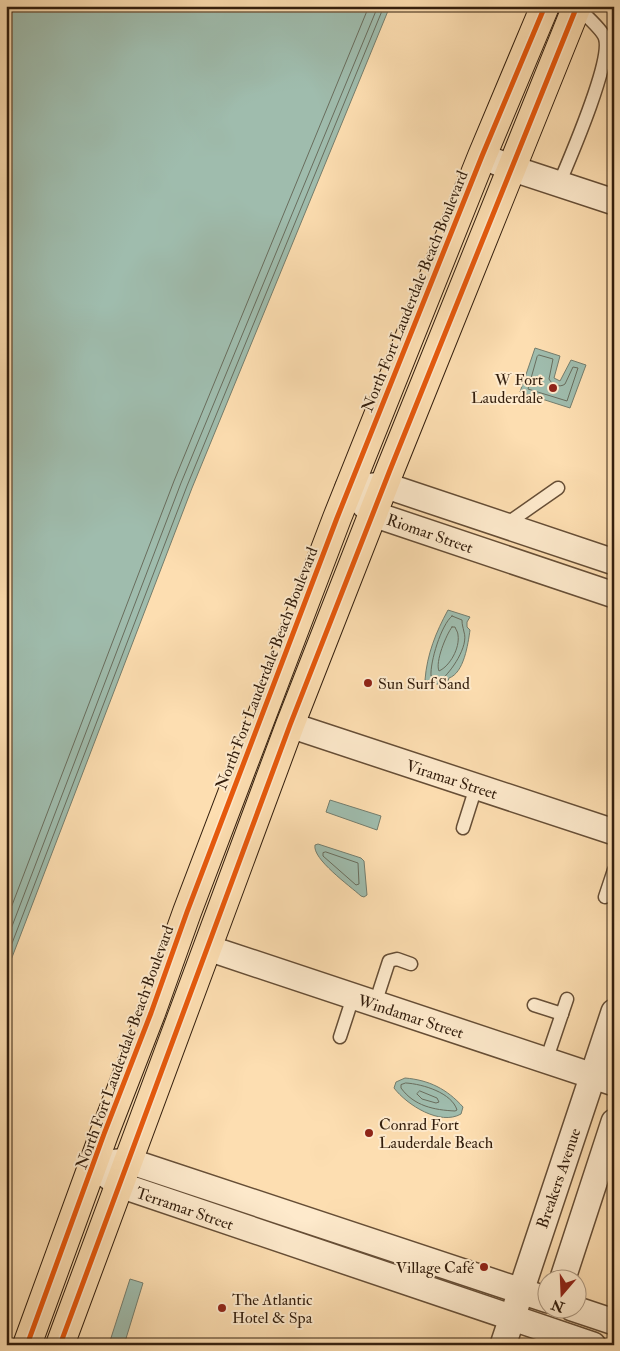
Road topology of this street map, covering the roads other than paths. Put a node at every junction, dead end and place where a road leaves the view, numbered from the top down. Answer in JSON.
{"nodes":[{"id":1,"x":544,"y":6,"type":"edge"},
{"id":2,"x":577,"y":6,"type":"edge"},
{"id":3,"x":482,"y":156,"type":"junction"},
{"id":4,"x":511,"y":168,"type":"junction"},
{"id":5,"x":559,"y":184,"type":"junction"},
{"id":6,"x":614,"y":202,"type":"edge"},
{"id":7,"x":384,"y":486,"type":"junction"},
{"id":8,"x":348,"y":488,"type":"junction"},
{"id":9,"x":558,"y":488,"type":"dead end"},
{"id":10,"x":373,"y":514,"type":"junction"},
{"id":11,"x":505,"y":526,"type":"junction"},
{"id":12,"x":614,"y":562,"type":"edge"},
{"id":13,"x":614,"y":595,"type":"edge"},
{"id":14,"x":290,"y":725,"type":"junction"},
{"id":15,"x":476,"y":787,"type":"junction"},
{"id":16,"x":463,"y":828,"type":"dead end"},
{"id":17,"x":614,"y":832,"type":"edge"},
{"id":18,"x":614,"y":870,"type":"edge"},
{"id":19,"x":605,"y":897,"type":"dead end"},
{"id":20,"x":208,"y":948,"type":"junction"},
{"id":21,"x":411,"y":964,"type":"dead end"},
{"id":22,"x":567,"y":999,"type":"dead end"},
{"id":23,"x":364,"y":1000,"type":"junction"},
{"id":24,"x":534,"y":1005,"type":"dead end"},
{"id":25,"x":614,"y":1012,"type":"edge"},
{"id":26,"x":562,"y":1014,"type":"junction"},
{"id":27,"x":340,"y":1037,"type":"dead end"},
{"id":28,"x":546,"y":1061,"type":"junction"},
{"id":29,"x":603,"y":1080,"type":"edge"},
{"id":30,"x":614,"y":1122,"type":"edge"},
{"id":31,"x":93,"y":1165,"type":"junction"},
{"id":32,"x":124,"y":1173,"type":"junction"},
{"id":33,"x":566,"y":1268,"type":"edge"},
{"id":34,"x":520,"y":1291,"type":"junction"},
{"id":35,"x":538,"y":1297,"type":"edge"},
{"id":36,"x":588,"y":1313,"type":"edge"},
{"id":37,"x":512,"y":1318,"type":"junction"},
{"id":38,"x":614,"y":1322,"type":"edge"},
{"id":39,"x":547,"y":1328,"type":"edge"},
{"id":40,"x":27,"y":1345,"type":"edge"},
{"id":41,"x":60,"y":1345,"type":"edge"},
{"id":42,"x":503,"y":1345,"type":"edge"},
{"id":43,"x":593,"y":1345,"type":"edge"}],
"edges":[{"from":1,"to":3,"type":"main road","name":"North Fort Lauderdale Beach Boulevard"},
{"from":2,"to":4,"type":"main road"},
{"from":2,"to":5,"type":"lane"},
{"from":3,"to":4,"type":"street"},
{"from":3,"to":8,"type":"main road","name":"North Fort Lauderdale Beach Boulevard"},
{"from":4,"to":5,"type":"street"},
{"from":4,"to":7,"type":"main road"},
{"from":5,"to":6,"type":"street"},
{"from":7,"to":8,"type":"street","name":"Riomar Street"},
{"from":7,"to":10,"type":"main road"},
{"from":7,"to":11,"type":"street","name":"Riomar Street"},
{"from":8,"to":10,"type":"street","name":"Riomar Street"},
{"from":8,"to":31,"type":"main road","name":"North Fort Lauderdale Beach Boulevard"},
{"from":9,"to":11,"type":"lane"},
{"from":10,"to":13,"type":"street","name":"Riomar Street"},
{"from":10,"to":14,"type":"main road"},
{"from":11,"to":12,"type":"street","name":"Riomar Street"},
{"from":14,"to":15,"type":"street","name":"Viramar Street"},
{"from":14,"to":20,"type":"main road"},
{"from":15,"to":16,"type":"lane"},
{"from":15,"to":17,"type":"street","name":"Viramar Street"},
{"from":18,"to":19,"type":"lane"},
{"from":20,"to":23,"type":"street","name":"Windamar Street"},
{"from":20,"to":32,"type":"main road"},
{"from":21,"to":23,"type":"lane"},
{"from":22,"to":26,"type":"lane"},
{"from":23,"to":27,"type":"lane"},
{"from":23,"to":28,"type":"street","name":"Windamar Street"},
{"from":24,"to":26,"type":"lane"},
{"from":25,"to":29,"type":"street","name":"Breakers Avenue"},
{"from":26,"to":28,"type":"lane"},
{"from":28,"to":29,"type":"street","name":"Windamar Street"},
{"from":29,"to":34,"type":"street","name":"Breakers Avenue"},
{"from":30,"to":33,"type":"street"},
{"from":31,"to":32,"type":"street","name":"Terramar Street"},
{"from":31,"to":40,"type":"main road","name":"North Fort Lauderdale Beach Boulevard"},
{"from":32,"to":34,"type":"street","name":"Terramar Street"},
{"from":32,"to":37,"type":"street","name":"Terramar Street"},
{"from":32,"to":41,"type":"main road"},
{"from":34,"to":35,"type":"street","name":"Terramar Street"},
{"from":34,"to":37,"type":"street","name":"Breakers Avenue"},
{"from":36,"to":38,"type":"street"},
{"from":37,"to":39,"type":"street","name":"Terramar Street"},
{"from":37,"to":42,"type":"street","name":"Breakers Avenue"},
{"from":39,"to":43,"type":"street","name":"Terramar Street"}]}
